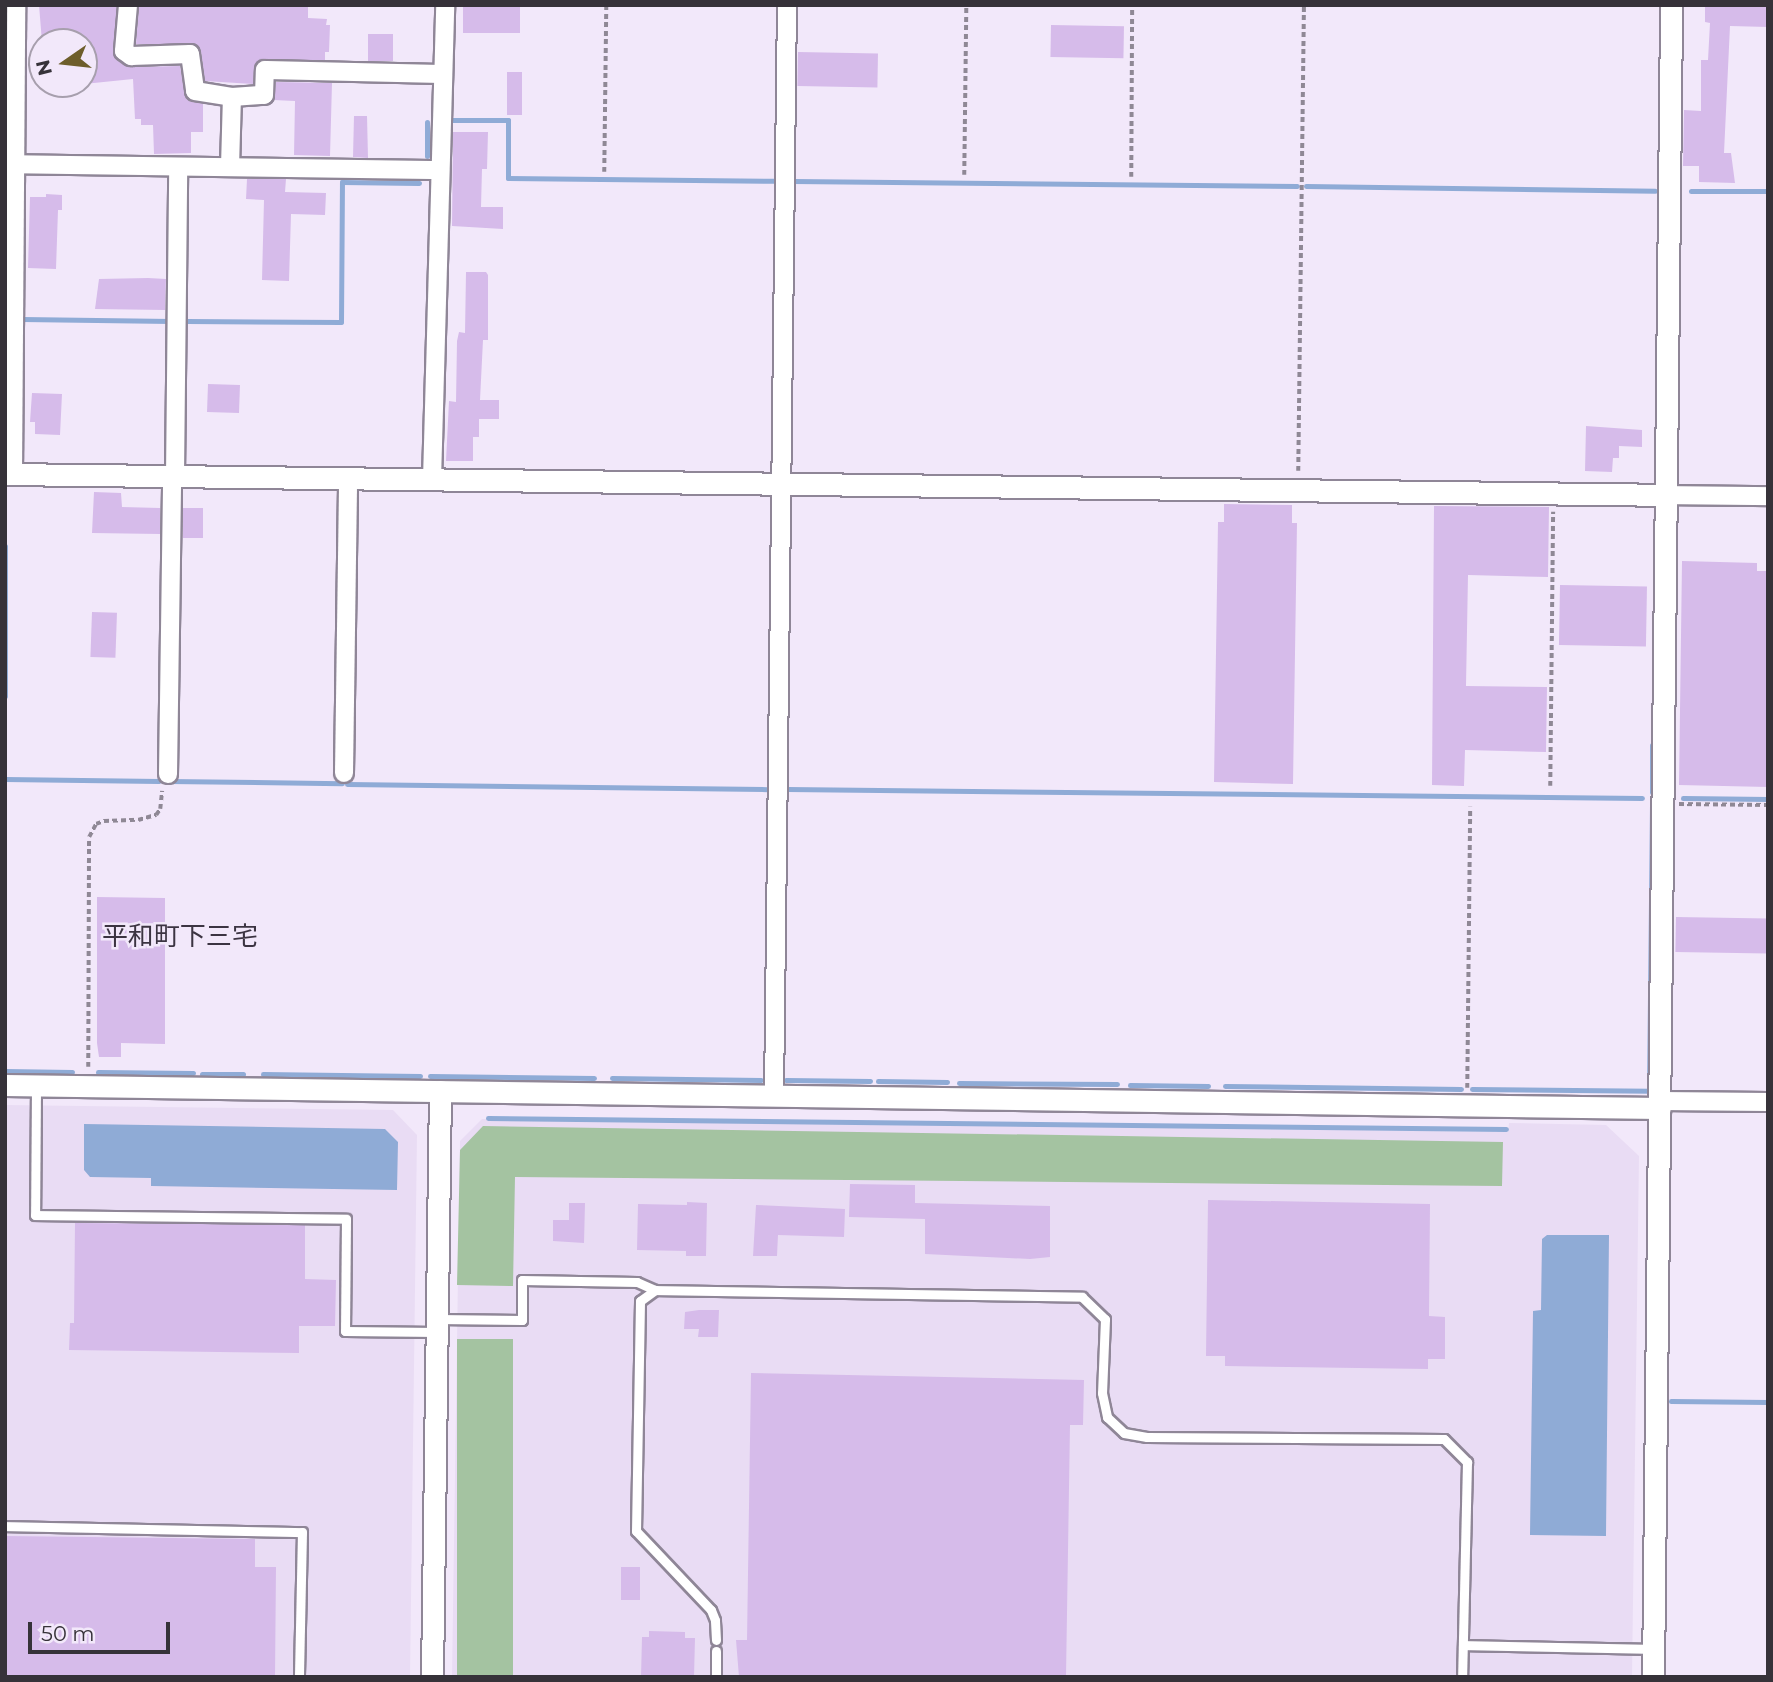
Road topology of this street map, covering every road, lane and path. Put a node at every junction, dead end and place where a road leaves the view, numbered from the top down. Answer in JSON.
{"nodes":[{"id":1,"x":16,"y":5,"type":"edge"},
{"id":2,"x":128,"y":5,"type":"edge"},
{"id":3,"x":445,"y":5,"type":"edge"},
{"id":4,"x":606,"y":5,"type":"edge"},
{"id":5,"x":788,"y":5,"type":"edge"},
{"id":6,"x":966,"y":5,"type":"edge"},
{"id":7,"x":1132,"y":5,"type":"edge"},
{"id":8,"x":1304,"y":5,"type":"edge"},
{"id":9,"x":1671,"y":5,"type":"edge"},
{"id":10,"x":443,"y":74,"type":"junction"},
{"id":11,"x":232,"y":97,"type":"junction"},
{"id":12,"x":9,"y":164,"type":"edge"},
{"id":13,"x":178,"y":167,"type":"junction"},
{"id":14,"x":230,"y":167,"type":"junction"},
{"id":15,"x":440,"y":170,"type":"junction"},
{"id":16,"x":604,"y":172,"type":"dead end"},
{"id":17,"x":964,"y":175,"type":"dead end"},
{"id":18,"x":1131,"y":177,"type":"dead end"},
{"id":19,"x":9,"y":474,"type":"edge"},
{"id":20,"x":173,"y":476,"type":"junction"},
{"id":21,"x":348,"y":479,"type":"junction"},
{"id":22,"x":432,"y":480,"type":"junction"},
{"id":23,"x":781,"y":484,"type":"junction"},
{"id":24,"x":1298,"y":491,"type":"junction"},
{"id":25,"x":1553,"y":494,"type":"junction"},
{"id":26,"x":1667,"y":495,"type":"junction"},
{"id":27,"x":1768,"y":496,"type":"edge"},
{"id":28,"x":344,"y":773,"type":"dead end"},
{"id":29,"x":168,"y":774,"type":"joint"},
{"id":30,"x":1550,"y":786,"type":"dead end"},
{"id":31,"x":1663,"y":804,"type":"junction"},
{"id":32,"x":1768,"y":805,"type":"edge"},
{"id":33,"x":1470,"y":807,"type":"dead end"},
{"id":34,"x":5,"y":1086,"type":"edge"},
{"id":35,"x":36,"y":1086,"type":"junction"},
{"id":36,"x":88,"y":1087,"type":"junction"},
{"id":37,"x":440,"y":1091,"type":"junction"},
{"id":38,"x":774,"y":1096,"type":"junction"},
{"id":39,"x":1768,"y":1102,"type":"edge"},
{"id":40,"x":1660,"y":1104,"type":"junction"},
{"id":41,"x":1466,"y":1105,"type":"junction"},
{"id":42,"x":655,"y":1290,"type":"junction"},
{"id":43,"x":437,"y":1326,"type":"junction"},
{"id":44,"x":5,"y":1526,"type":"edge"},
{"id":45,"x":716,"y":1640,"type":"dead end"},
{"id":46,"x":1463,"y":1645,"type":"junction"},
{"id":47,"x":1654,"y":1649,"type":"junction"},
{"id":48,"x":716,"y":1651,"type":"dead end"},
{"id":49,"x":299,"y":1677,"type":"edge"},
{"id":50,"x":432,"y":1677,"type":"edge"},
{"id":51,"x":716,"y":1677,"type":"edge"},
{"id":52,"x":1462,"y":1677,"type":"edge"},
{"id":53,"x":1654,"y":1677,"type":"edge"}],
"edges":[{"from":1,"to":12,"type":"street"},
{"from":2,"to":11,"type":"street"},
{"from":3,"to":10,"type":"street"},
{"from":4,"to":16,"type":"path"},
{"from":5,"to":23,"type":"street"},
{"from":6,"to":17,"type":"path"},
{"from":7,"to":18,"type":"path"},
{"from":8,"to":24,"type":"path"},
{"from":9,"to":26,"type":"street"},
{"from":10,"to":11,"type":"street"},
{"from":10,"to":15,"type":"street"},
{"from":11,"to":14,"type":"street"},
{"from":12,"to":13,"type":"street"},
{"from":12,"to":19,"type":"street"},
{"from":13,"to":14,"type":"street"},
{"from":13,"to":20,"type":"street"},
{"from":14,"to":15,"type":"street"},
{"from":15,"to":22,"type":"street"},
{"from":19,"to":20,"type":"street"},
{"from":20,"to":21,"type":"street"},
{"from":20,"to":29,"type":"street"},
{"from":21,"to":22,"type":"street"},
{"from":21,"to":28,"type":"street"},
{"from":22,"to":23,"type":"street"},
{"from":23,"to":24,"type":"street"},
{"from":23,"to":38,"type":"street"},
{"from":24,"to":25,"type":"street"},
{"from":25,"to":26,"type":"street"},
{"from":25,"to":30,"type":"path"},
{"from":26,"to":27,"type":"street"},
{"from":26,"to":31,"type":"street"},
{"from":29,"to":36,"type":"path"},
{"from":31,"to":32,"type":"path"},
{"from":31,"to":40,"type":"street"},
{"from":33,"to":41,"type":"path"},
{"from":34,"to":35,"type":"street"},
{"from":35,"to":36,"type":"street"},
{"from":35,"to":43,"type":"lane"},
{"from":36,"to":37,"type":"street"},
{"from":37,"to":38,"type":"street"},
{"from":37,"to":43,"type":"street"},
{"from":38,"to":41,"type":"street"},
{"from":39,"to":40,"type":"street"},
{"from":40,"to":41,"type":"street"},
{"from":40,"to":47,"type":"street"},
{"from":42,"to":43,"type":"lane"},
{"from":42,"to":45,"type":"lane"},
{"from":42,"to":46,"type":"lane"},
{"from":43,"to":50,"type":"street"},
{"from":44,"to":49,"type":"lane"},
{"from":46,"to":47,"type":"lane"},
{"from":46,"to":52,"type":"lane"},
{"from":47,"to":53,"type":"street"},
{"from":48,"to":51,"type":"lane"}]}
